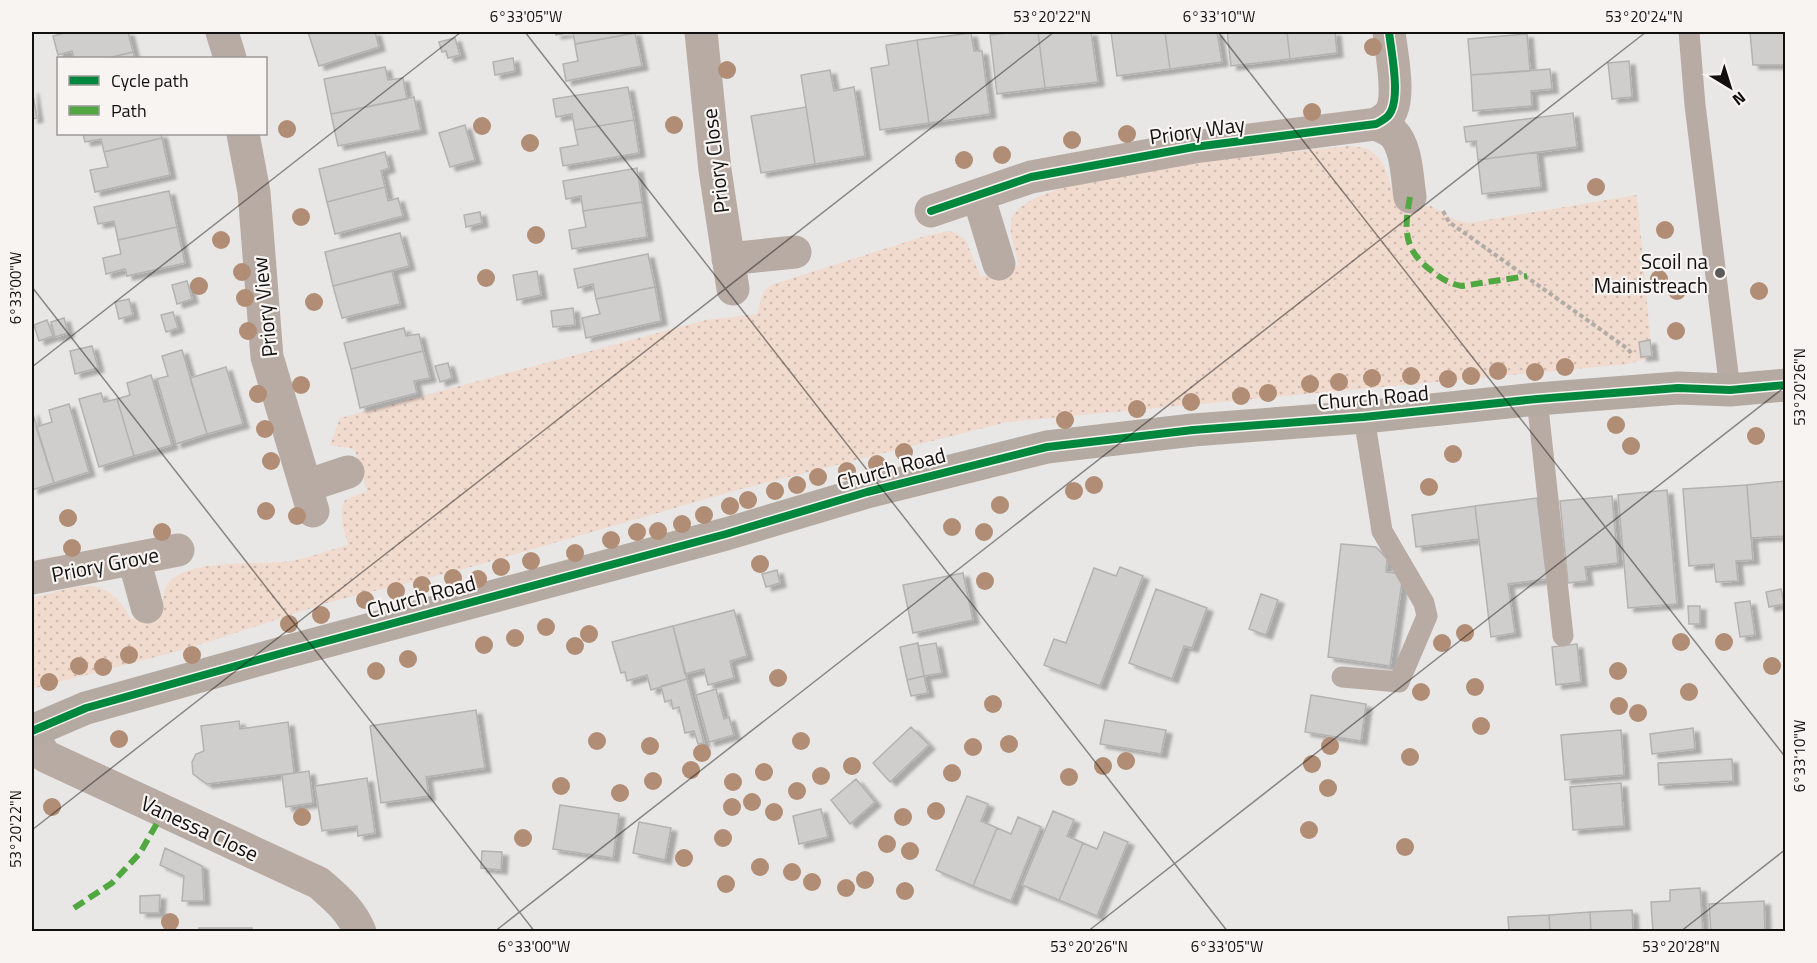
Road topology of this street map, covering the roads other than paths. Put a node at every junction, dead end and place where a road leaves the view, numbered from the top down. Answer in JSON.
{"nodes":[{"id":1,"x":222,"y":32,"type":"edge"},
{"id":2,"x":701,"y":32,"type":"edge"},
{"id":3,"x":1389,"y":32,"type":"edge"},
{"id":4,"x":1689,"y":32,"type":"edge"},
{"id":5,"x":230,"y":57,"type":"edge"},
{"id":6,"x":1376,"y":124,"type":"junction"},
{"id":7,"x":243,"y":135,"type":"edge"},
{"id":8,"x":978,"y":195,"type":"junction"},
{"id":9,"x":1410,"y":197,"type":"dead end"},
{"id":10,"x":931,"y":211,"type":"dead end"},
{"id":11,"x":795,"y":252,"type":"dead end"},
{"id":12,"x":999,"y":264,"type":"dead end"},
{"id":13,"x":1785,"y":385,"type":"edge"},
{"id":14,"x":1730,"y":390,"type":"junction"},
{"id":15,"x":1537,"y":399,"type":"junction"},
{"id":16,"x":1364,"y":417,"type":"junction"},
{"id":17,"x":348,"y":472,"type":"dead end"},
{"id":18,"x":178,"y":550,"type":"dead end"},
{"id":19,"x":134,"y":558,"type":"junction"},
{"id":20,"x":32,"y":578,"type":"edge"},
{"id":21,"x":147,"y":607,"type":"dead end"},
{"id":22,"x":1563,"y":636,"type":"dead end"},
{"id":23,"x":1342,"y":677,"type":"dead end"},
{"id":24,"x":32,"y":733,"type":"edge"},
{"id":25,"x":360,"y":932,"type":"edge"}],
"edges":[{"from":1,"to":5,"type":"street"},
{"from":2,"to":11,"type":"street","name":"Priory Close"},
{"from":3,"to":6,"type":"street"},
{"from":4,"to":14,"type":"lane"},
{"from":6,"to":8,"type":"street","name":"Priory Way"},
{"from":6,"to":9,"type":"street"},
{"from":7,"to":17,"type":"street","name":"Priory View"},
{"from":8,"to":10,"type":"street","name":"Priory Way"},
{"from":8,"to":12,"type":"street"},
{"from":13,"to":14,"type":"street","name":"Church Road"},
{"from":14,"to":15,"type":"street","name":"Church Road"},
{"from":15,"to":16,"type":"street","name":"Church Road"},
{"from":15,"to":22,"type":"lane"},
{"from":16,"to":23,"type":"lane"},
{"from":16,"to":24,"type":"street","name":"Church Road"},
{"from":18,"to":19,"type":"street","name":"Priory Grove"},
{"from":19,"to":20,"type":"street","name":"Priory Grove"},
{"from":19,"to":21,"type":"street"},
{"from":24,"to":25,"type":"street","name":"Vanessa Close"}]}
